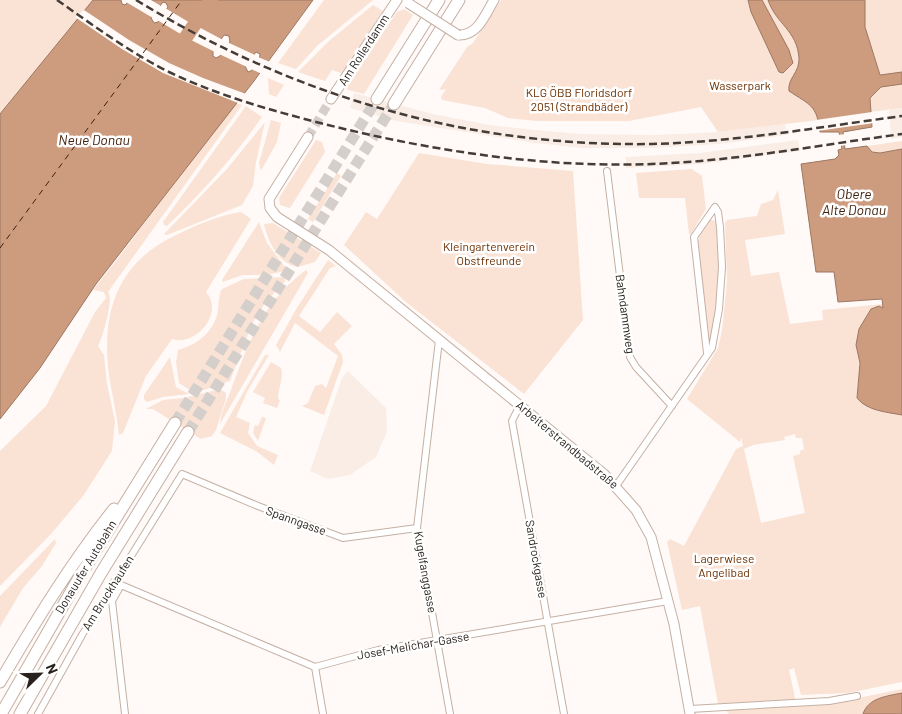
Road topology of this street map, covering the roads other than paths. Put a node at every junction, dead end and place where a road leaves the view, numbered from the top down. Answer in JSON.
{"nodes":[{"id":1,"x":397,"y":0,"type":"edge"},
{"id":2,"x":440,"y":0,"type":"edge"},
{"id":3,"x":459,"y":0,"type":"edge"},
{"id":4,"x":494,"y":0,"type":"edge"},
{"id":5,"x":405,"y":2,"type":"edge"},
{"id":6,"x":331,"y":100,"type":"tunnel mouth"},
{"id":7,"x":377,"y":100,"type":"tunnel mouth"},
{"id":8,"x":394,"y":104,"type":"tunnel mouth"},
{"id":9,"x":308,"y":137,"type":"tunnel mouth"},
{"id":10,"x":607,"y":171,"type":"dead end"},
{"id":11,"x":439,"y":340,"type":"junction"},
{"id":12,"x":707,"y":353,"type":"junction"},
{"id":13,"x":520,"y":405,"type":"junction"},
{"id":14,"x":672,"y":406,"type":"junction"},
{"id":15,"x":175,"y":423,"type":"tunnel mouth"},
{"id":16,"x":188,"y":432,"type":"tunnel mouth"},
{"id":17,"x":146,"y":468,"type":"junction"},
{"id":18,"x":182,"y":474,"type":"joint"},
{"id":19,"x":616,"y":486,"type":"junction"},
{"id":20,"x":417,"y":528,"type":"junction"},
{"id":21,"x":117,"y":584,"type":"junction"},
{"id":22,"x":104,"y":598,"type":"junction"},
{"id":23,"x":112,"y":601,"type":"junction"},
{"id":24,"x":668,"y":601,"type":"junction"},
{"id":25,"x":548,"y":623,"type":"junction"},
{"id":26,"x":437,"y":642,"type":"junction"},
{"id":27,"x":315,"y":667,"type":"junction"},
{"id":28,"x":0,"y":682,"type":"edge"},
{"id":29,"x":857,"y":696,"type":"dead end"},
{"id":30,"x":690,"y":712,"type":"edge"},
{"id":31,"x":1,"y":714,"type":"edge"},
{"id":32,"x":20,"y":714,"type":"edge"},
{"id":33,"x":38,"y":714,"type":"edge"},
{"id":34,"x":125,"y":714,"type":"edge"},
{"id":35,"x":323,"y":714,"type":"edge"},
{"id":36,"x":450,"y":714,"type":"edge"},
{"id":37,"x":564,"y":714,"type":"edge"}],
"edges":[{"from":1,"to":6,"type":"street","name":"Am Rollerdamm"},
{"from":2,"to":7,"type":"highway"},
{"from":3,"to":8,"type":"highway"},
{"from":4,"to":5,"type":"street","bridge":true},
{"from":9,"to":11,"type":"street","name":"Arbeiterstrandbadstraße"},
{"from":10,"to":14,"type":"street","name":"Bahndammweg"},
{"from":11,"to":13,"type":"street","name":"Arbeiterstrandbadstraße"},
{"from":11,"to":20,"type":"street","name":"Kugelfanggasse"},
{"from":12,"to":12,"type":"street"},
{"from":12,"to":14,"type":"street"},
{"from":13,"to":19,"type":"street","name":"Arbeiterstrandbadstraße"},
{"from":13,"to":25,"type":"street","name":"Sandrockgasse"},
{"from":14,"to":19,"type":"street"},
{"from":15,"to":17,"type":"highway","name":"Donauufer Autobahn"},
{"from":16,"to":32,"type":"highway","name":"Donauufer Autobahn"},
{"from":17,"to":28,"type":"highway"},
{"from":17,"to":31,"type":"highway","name":"Donauufer Autobahn"},
{"from":18,"to":20,"type":"street","name":"Spanngasse"},
{"from":18,"to":21,"type":"street","name":"Am Bruckhaufen"},
{"from":19,"to":24,"type":"street","name":"Arbeiterstrandbadstraße"},
{"from":20,"to":26,"type":"street","name":"Kugelfanggasse"},
{"from":21,"to":22,"type":"street","name":"Am Bruckhaufen"},
{"from":21,"to":23,"type":"street"},
{"from":21,"to":27,"type":"street"},
{"from":22,"to":23,"type":"street"},
{"from":22,"to":33,"type":"street","name":"Am Bruckhaufen"},
{"from":23,"to":34,"type":"street"},
{"from":24,"to":25,"type":"street","name":"Josef-Melichar-Gasse"},
{"from":24,"to":30,"type":"street","name":"Arbeiterstrandbadstraße"},
{"from":25,"to":26,"type":"street","name":"Josef-Melichar-Gasse"},
{"from":25,"to":37,"type":"street","name":"Sandrockgasse"},
{"from":26,"to":27,"type":"street","name":"Josef-Melichar-Gasse"},
{"from":26,"to":36,"type":"street","name":"Kugelfanggasse"},
{"from":27,"to":35,"type":"street"},
{"from":29,"to":30,"type":"street"}]}
